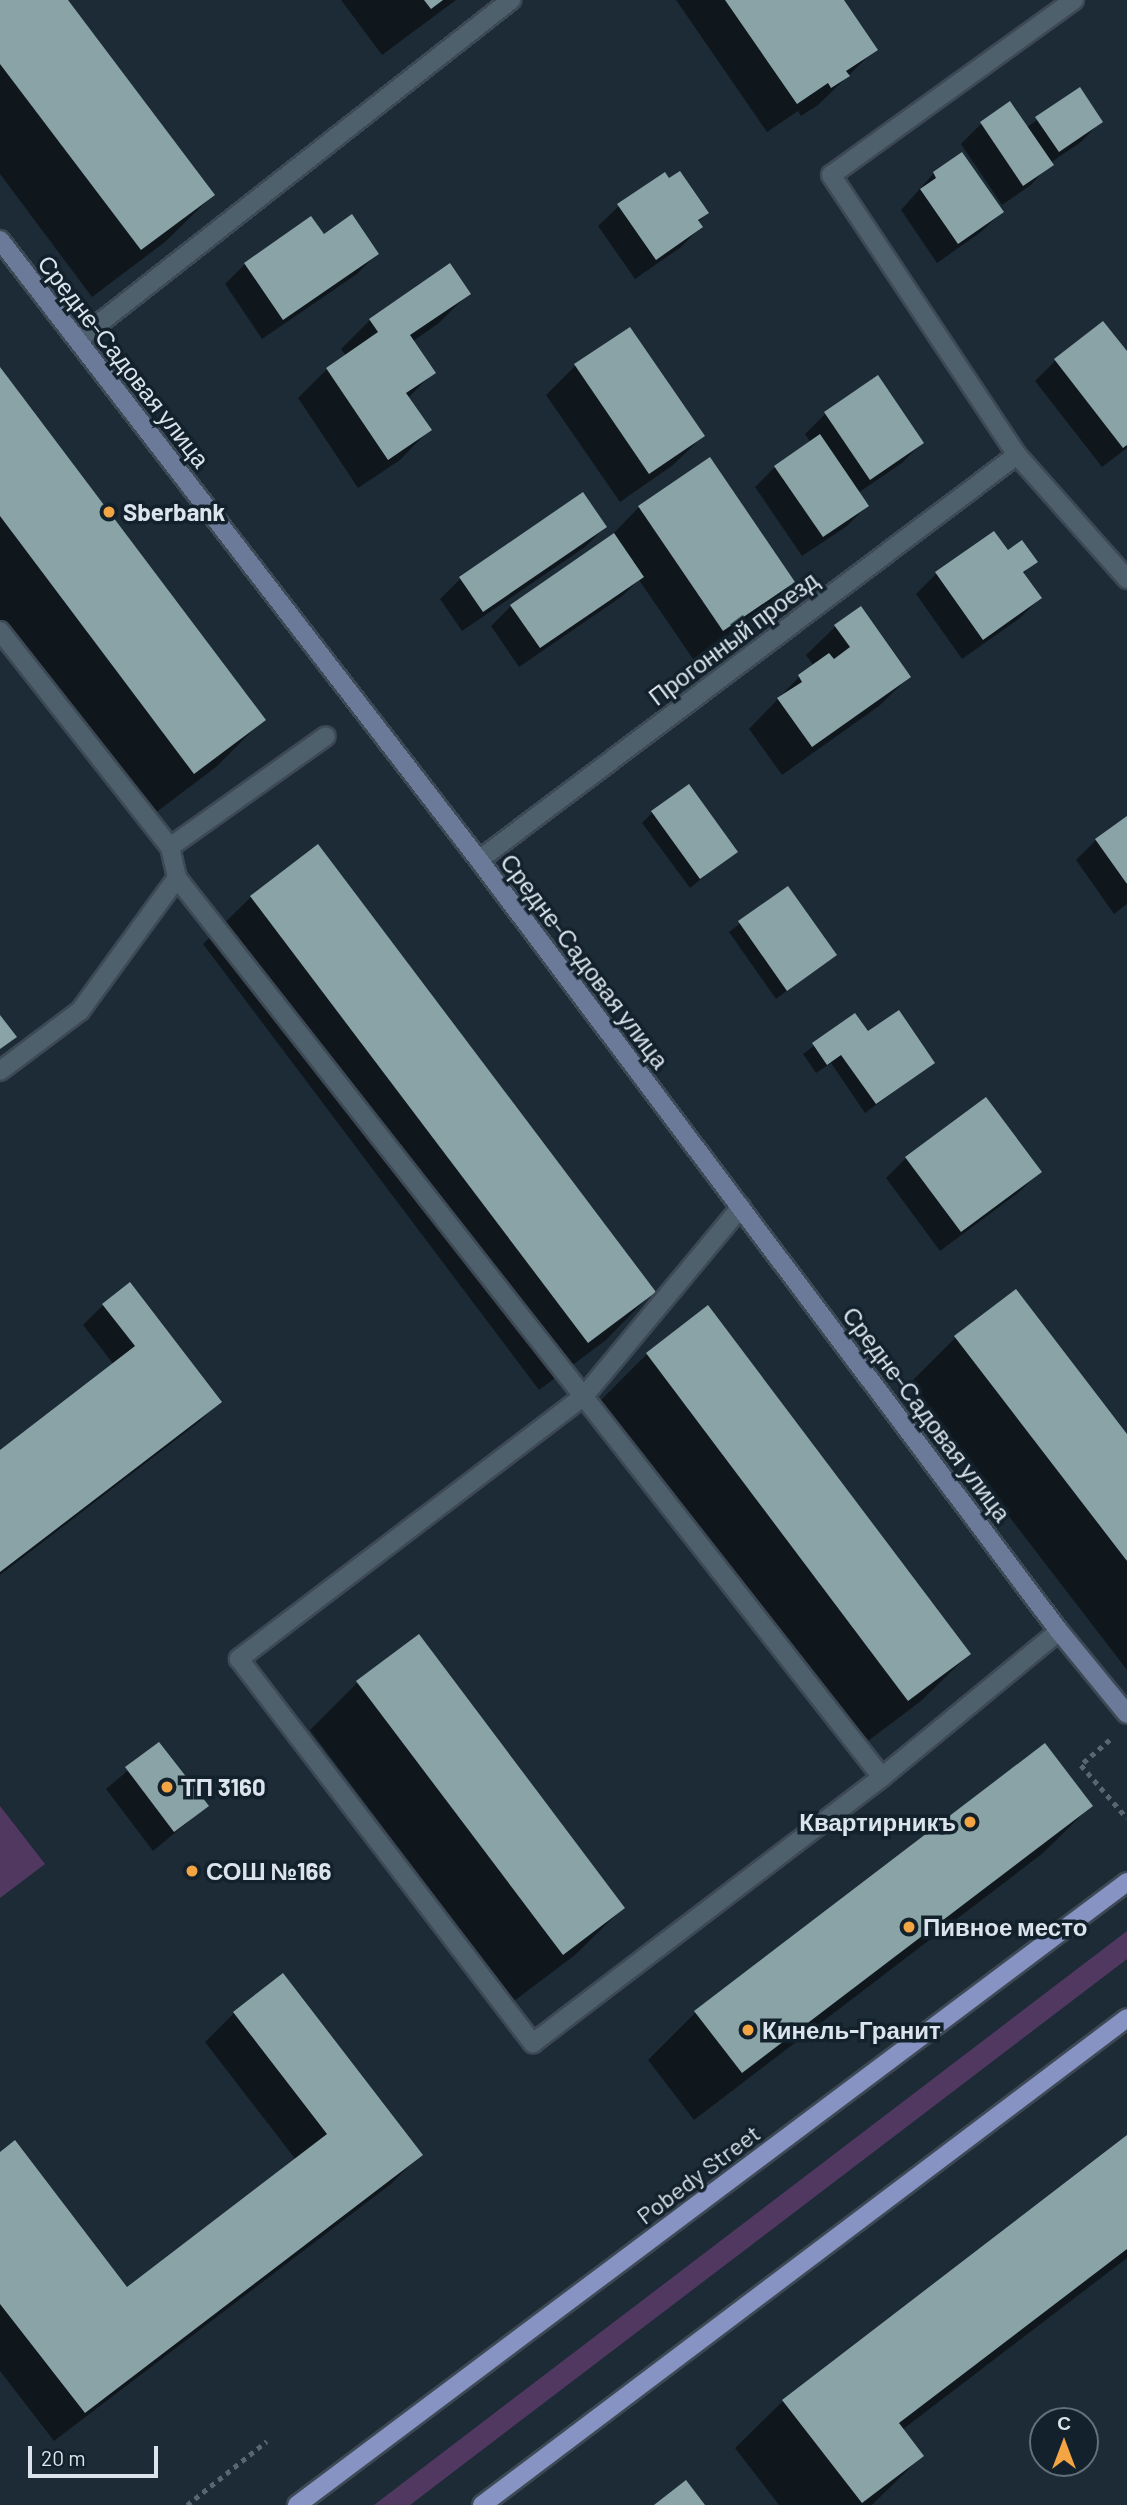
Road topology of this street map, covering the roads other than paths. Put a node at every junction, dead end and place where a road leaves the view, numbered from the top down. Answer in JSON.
{"nodes":[{"id":1,"x":510,"y":0,"type":"edge"},
{"id":2,"x":1074,"y":0,"type":"edge"},
{"id":3,"x":0,"y":240,"type":"edge"},
{"id":4,"x":78,"y":341,"type":"junction"},
{"id":5,"x":1017,"y":455,"type":"junction"},
{"id":6,"x":1127,"y":579,"type":"edge"},
{"id":7,"x":0,"y":631,"type":"edge"},
{"id":8,"x":326,"y":736,"type":"dead end"},
{"id":9,"x":170,"y":847,"type":"junction"},
{"id":10,"x":479,"y":860,"type":"junction"},
{"id":11,"x":177,"y":878,"type":"junction"},
{"id":12,"x":0,"y":1071,"type":"edge"},
{"id":13,"x":741,"y":1207,"type":"junction"},
{"id":14,"x":584,"y":1396,"type":"junction"},
{"id":15,"x":1059,"y":1631,"type":"junction"},
{"id":16,"x":1127,"y":1714,"type":"edge"},
{"id":17,"x":883,"y":1777,"type":"junction"},
{"id":18,"x":1127,"y":1882,"type":"edge"},
{"id":19,"x":1127,"y":2018,"type":"edge"},
{"id":20,"x":298,"y":2505,"type":"edge"},
{"id":21,"x":482,"y":2505,"type":"edge"}],
"edges":[{"from":1,"to":4,"type":"street"},
{"from":2,"to":5,"type":"street"},
{"from":3,"to":4,"type":"street","name":"Средне-Садовая улица"},
{"from":4,"to":10,"type":"street","name":"Средне-Садовая улица"},
{"from":5,"to":6,"type":"street"},
{"from":5,"to":10,"type":"street","name":"Прогонный проезд"},
{"from":7,"to":9,"type":"street"},
{"from":8,"to":9,"type":"street"},
{"from":9,"to":11,"type":"street"},
{"from":10,"to":13,"type":"street","name":"Средне-Садовая улица"},
{"from":11,"to":12,"type":"street"},
{"from":11,"to":14,"type":"street"},
{"from":13,"to":14,"type":"street"},
{"from":13,"to":15,"type":"street","name":"Средне-Садовая улица"},
{"from":14,"to":17,"type":"street"},
{"from":14,"to":17,"type":"street"},
{"from":15,"to":16,"type":"street","name":"Средне-Садовая улица"},
{"from":15,"to":17,"type":"street"},
{"from":18,"to":20,"type":"main road","name":"Pobedy Street"},
{"from":19,"to":21,"type":"main road"}]}
